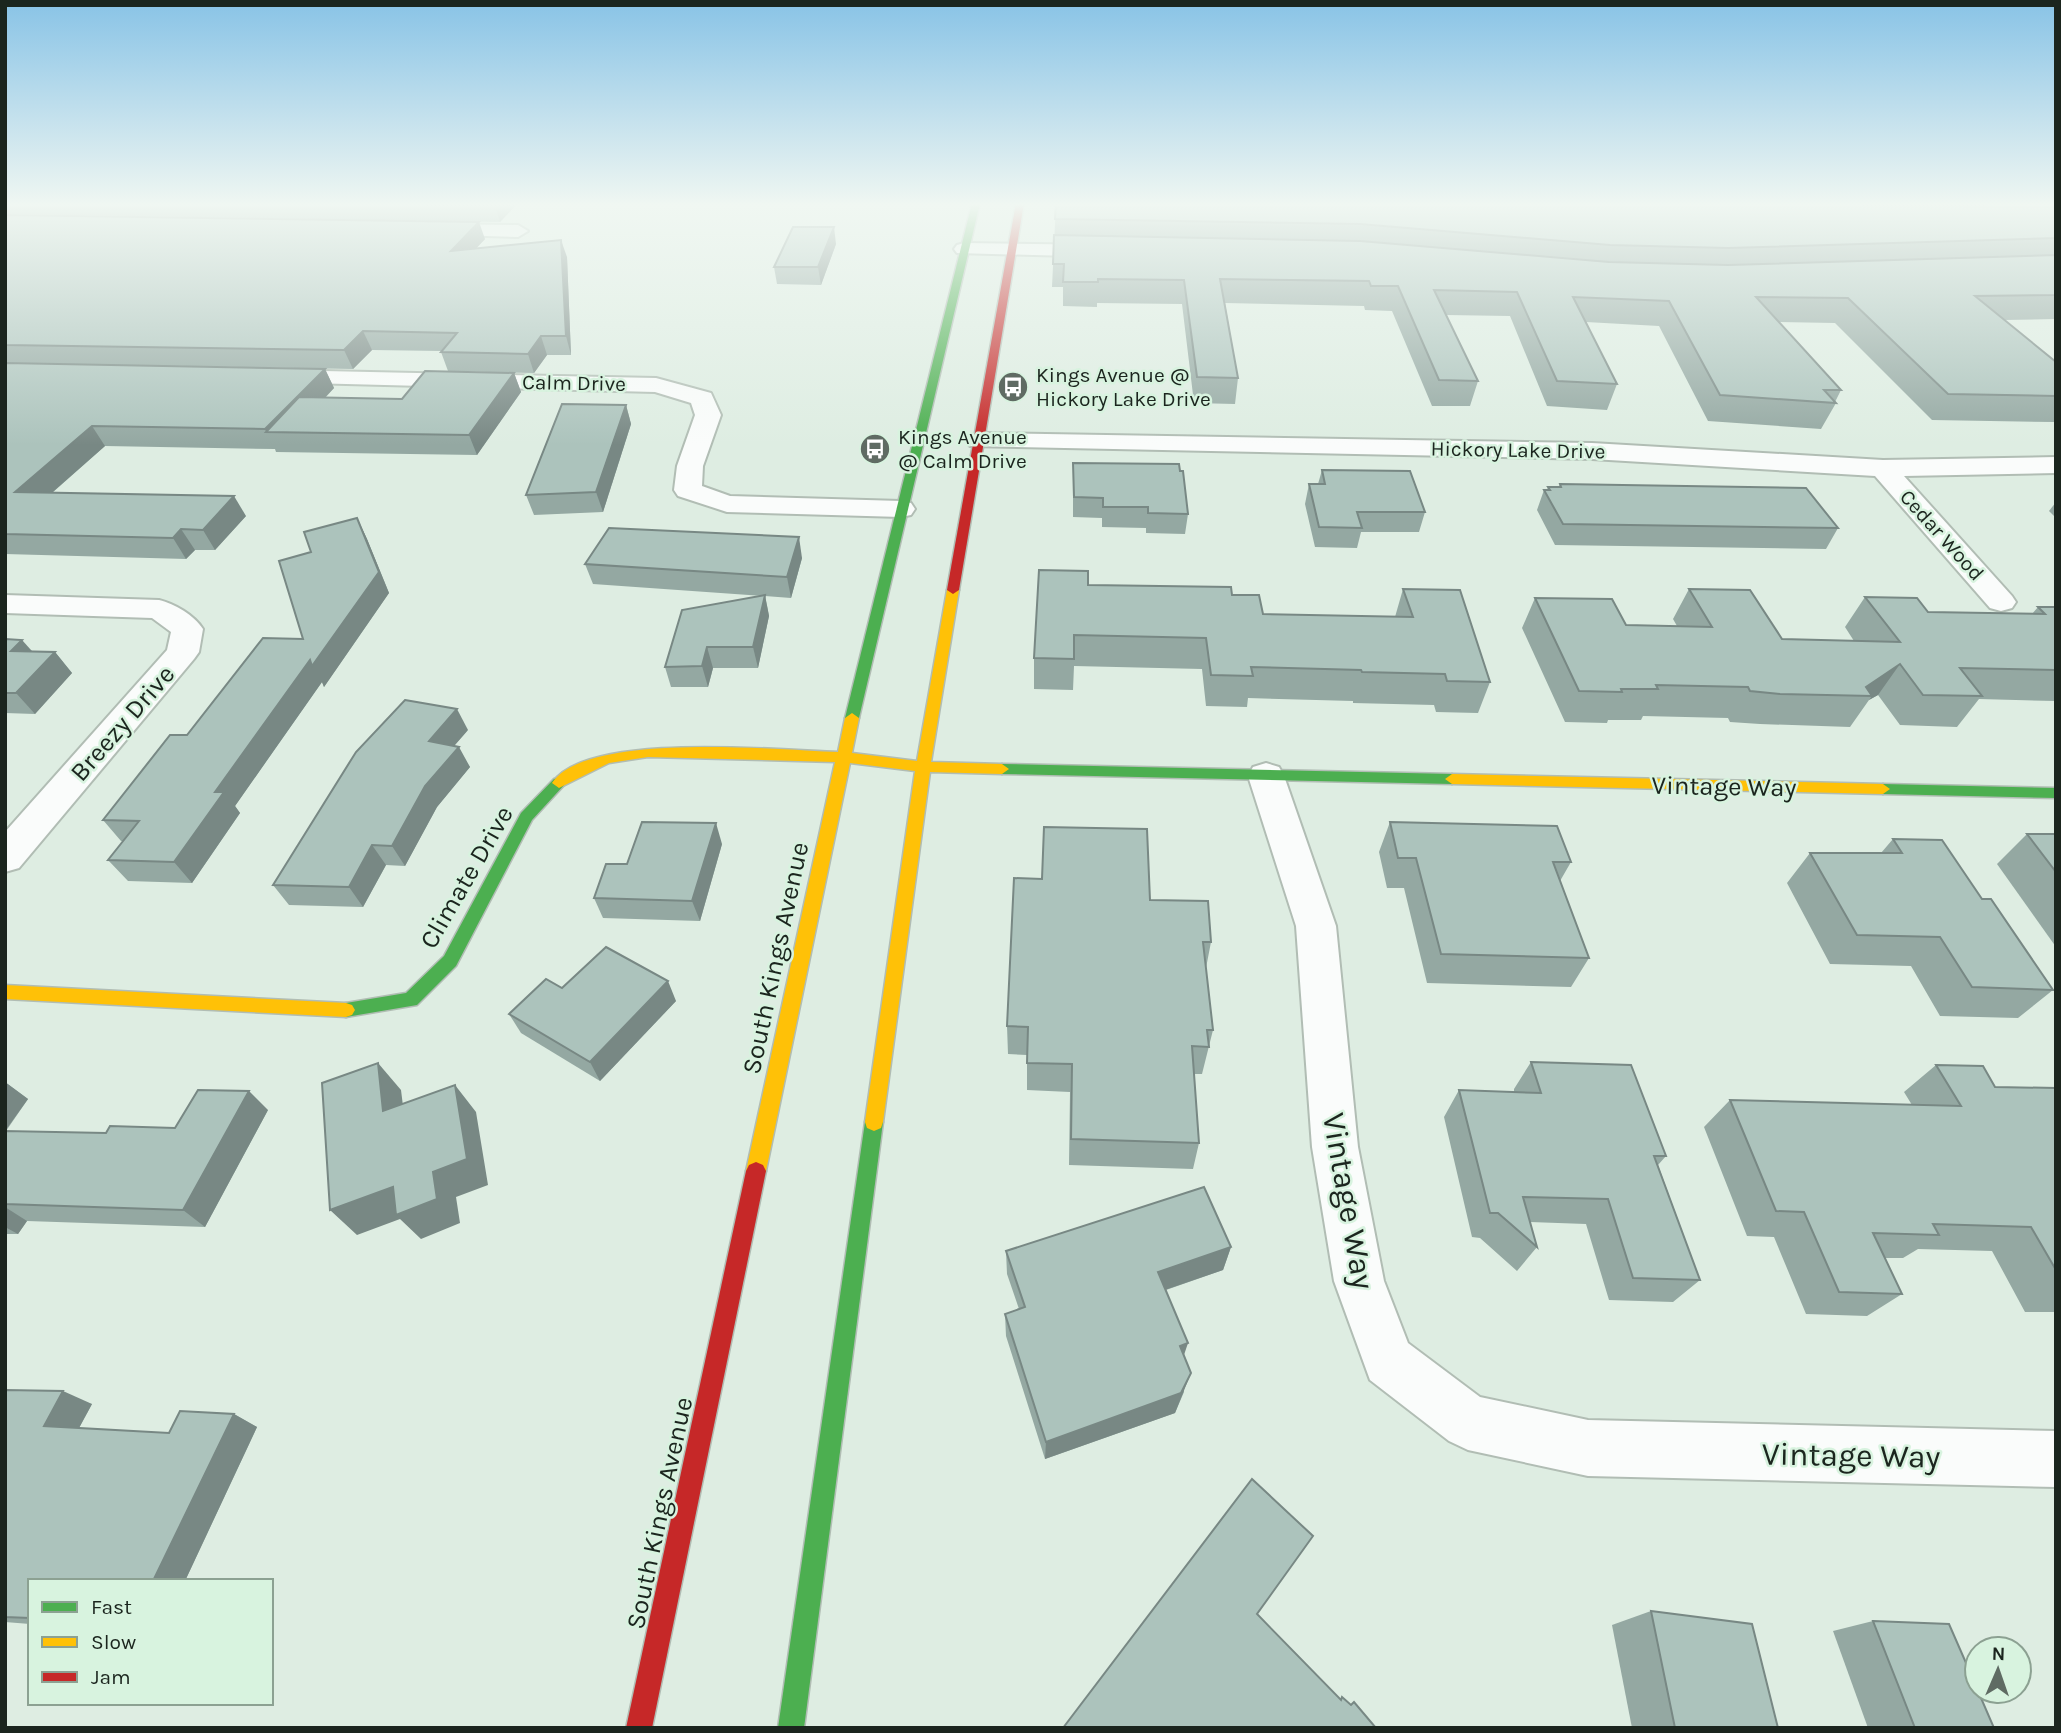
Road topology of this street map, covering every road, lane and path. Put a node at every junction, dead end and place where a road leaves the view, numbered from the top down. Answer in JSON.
{"nodes":[{"id":1,"x":956,"y":284,"type":"edge"},
{"id":2,"x":1005,"y":284,"type":"edge"},
{"id":3,"x":255,"y":377,"type":"edge"},
{"id":4,"x":979,"y":442,"type":"junction"},
{"id":5,"x":2056,"y":465,"type":"edge"},
{"id":6,"x":1883,"y":468,"type":"junction"},
{"id":7,"x":901,"y":509,"type":"junction"},
{"id":8,"x":2001,"y":602,"type":"dead end"},
{"id":9,"x":5,"y":604,"type":"edge"},
{"id":10,"x":843,"y":757,"type":"junction"},
{"id":11,"x":923,"y":766,"type":"junction"},
{"id":12,"x":1266,"y":776,"type":"junction"},
{"id":13,"x":2056,"y":793,"type":"edge"},
{"id":14,"x":5,"y":858,"type":"edge"},
{"id":15,"x":5,"y":992,"type":"edge"},
{"id":16,"x":2056,"y":1459,"type":"edge"},
{"id":17,"x":639,"y":1728,"type":"edge"},
{"id":18,"x":791,"y":1728,"type":"edge"}],
"edges":[{"from":1,"to":7,"type":"main road","name":"South Kings Avenue"},
{"from":2,"to":4,"type":"main road"},
{"from":3,"to":7,"type":"street","name":"Calm Drive"},
{"from":4,"to":6,"type":"street","name":"Hickory Lake Drive"},
{"from":4,"to":11,"type":"main road"},
{"from":5,"to":6,"type":"street","name":"Hickory Lake Drive"},
{"from":6,"to":8,"type":"street","name":"Cedar Wood"},
{"from":7,"to":10,"type":"main road","name":"South Kings Avenue"},
{"from":9,"to":14,"type":"street","name":"Breezy Drive"},
{"from":10,"to":11,"type":"main road","name":"Climate Drive"},
{"from":10,"to":15,"type":"main road","name":"Climate Drive"},
{"from":10,"to":17,"type":"main road","name":"South Kings Avenue"},
{"from":11,"to":12,"type":"main road","name":"Vintage Way"},
{"from":11,"to":18,"type":"main road"},
{"from":12,"to":13,"type":"main road","name":"Vintage Way"},
{"from":12,"to":16,"type":"street","name":"Vintage Way"}]}
